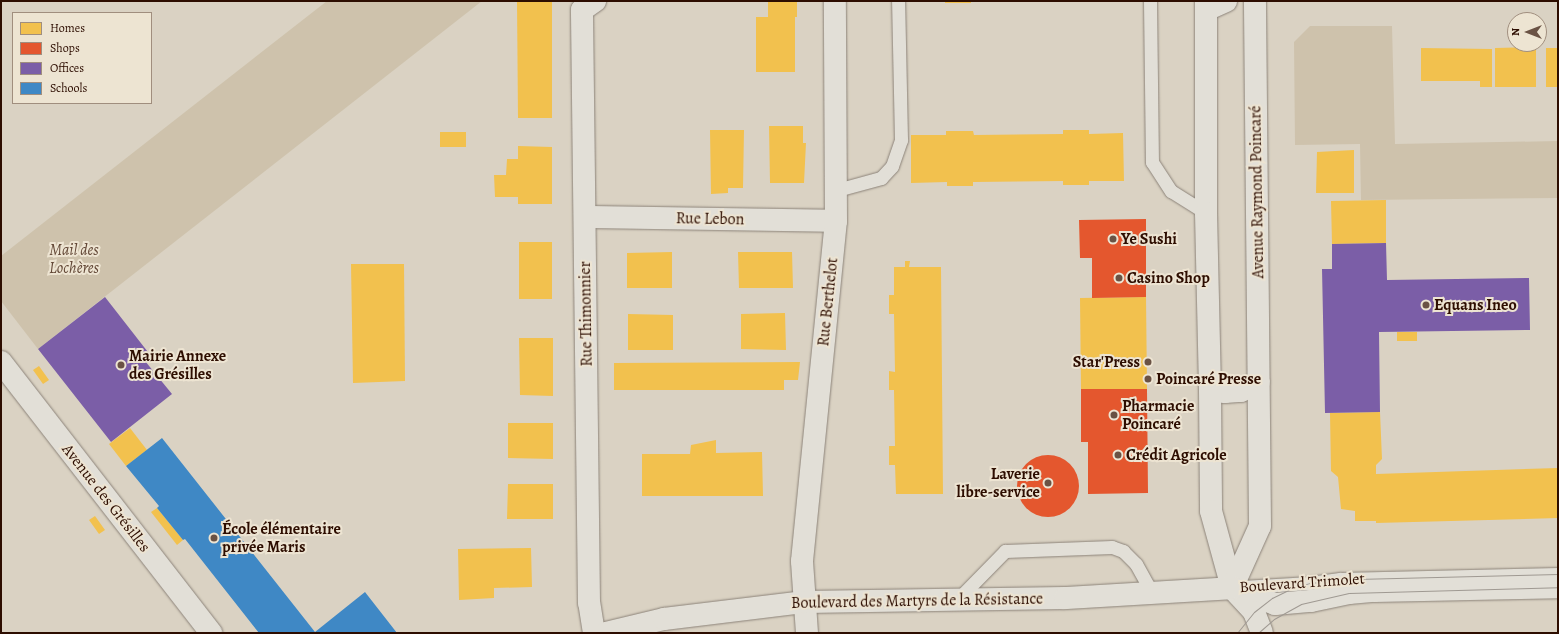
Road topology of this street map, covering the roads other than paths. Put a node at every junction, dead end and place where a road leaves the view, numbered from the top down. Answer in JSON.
{"nodes":[{"id":1,"x":595,"y":1,"type":"edge"},
{"id":2,"x":835,"y":1,"type":"edge"},
{"id":3,"x":898,"y":1,"type":"edge"},
{"id":4,"x":1150,"y":1,"type":"edge"},
{"id":5,"x":1255,"y":1,"type":"edge"},
{"id":6,"x":1213,"y":4,"type":"edge"},
{"id":7,"x":837,"y":190,"type":"junction"},
{"id":8,"x":1206,"y":213,"type":"junction"},
{"id":9,"x":585,"y":218,"type":"junction"},
{"id":10,"x":836,"y":221,"type":"junction"},
{"id":11,"x":1,"y":362,"type":"edge"},
{"id":12,"x":1259,"y":382,"type":"junction"},
{"id":13,"x":1210,"y":390,"type":"junction"},
{"id":14,"x":1558,"y":574,"type":"edge"},
{"id":15,"x":1558,"y":586,"type":"edge"},
{"id":16,"x":1232,"y":588,"type":"junction"},
{"id":17,"x":1152,"y":593,"type":"junction"},
{"id":18,"x":957,"y":600,"type":"junction"},
{"id":19,"x":805,"y":602,"type":"junction"},
{"id":20,"x":210,"y":633,"type":"edge"},
{"id":21,"x":594,"y":633,"type":"edge"},
{"id":22,"x":606,"y":633,"type":"edge"},
{"id":23,"x":807,"y":633,"type":"edge"},
{"id":24,"x":1262,"y":633,"type":"edge"}],
"edges":[{"from":1,"to":9,"type":"street","name":"Rue Thimonnier"},
{"from":2,"to":7,"type":"street","name":"Rue Berthelot"},
{"from":3,"to":7,"type":"lane"},
{"from":4,"to":8,"type":"lane"},
{"from":5,"to":12,"type":"street","name":"Avenue Raymond Poincaré"},
{"from":6,"to":8,"type":"street"},
{"from":7,"to":10,"type":"street","name":"Rue Berthelot"},
{"from":8,"to":13,"type":"street"},
{"from":9,"to":10,"type":"street","name":"Rue Lebon"},
{"from":9,"to":21,"type":"street","name":"Rue Thimonnier"},
{"from":10,"to":19,"type":"street","name":"Rue Berthelot"},
{"from":11,"to":20,"type":"street","name":"Avenue des Grésilles"},
{"from":12,"to":13,"type":"street"},
{"from":12,"to":16,"type":"street","name":"Avenue Raymond Poincaré"},
{"from":13,"to":16,"type":"street"},
{"from":14,"to":16,"type":"lane","name":"Boulevard Trimolet"},
{"from":15,"to":16,"type":"street","name":"Boulevard Trimolet"},
{"from":16,"to":17,"type":"street","name":"Boulevard des Martyrs de la Résistance"},
{"from":16,"to":24,"type":"street"},
{"from":17,"to":18,"type":"street","name":"Boulevard des Martyrs de la Résistance"},
{"from":17,"to":18,"type":"lane"},
{"from":18,"to":19,"type":"street","name":"Boulevard des Martyrs de la Résistance"},
{"from":19,"to":22,"type":"street","name":"Boulevard des Martyrs de la Résistance"},
{"from":19,"to":23,"type":"street","name":"Rue Berthelot"}]}
